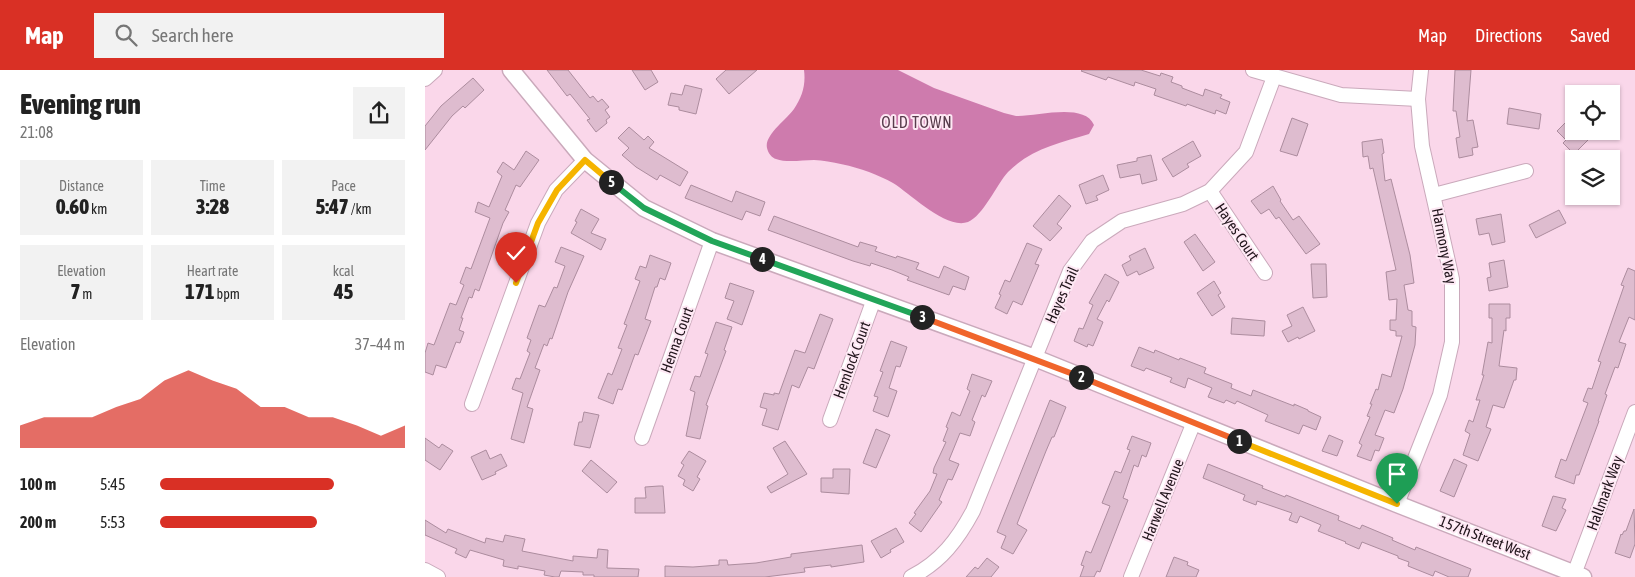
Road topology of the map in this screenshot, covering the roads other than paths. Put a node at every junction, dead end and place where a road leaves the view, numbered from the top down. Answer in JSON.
{"nodes":[{"id":1,"x":435,"y":70,"type":"edge"},
{"id":2,"x":511,"y":70,"type":"edge"},
{"id":3,"x":1253,"y":70,"type":"edge"},
{"id":4,"x":1421,"y":70,"type":"edge"},
{"id":5,"x":1274,"y":77,"type":"junction"},
{"id":6,"x":425,"y":79,"type":"edge"},
{"id":7,"x":1418,"y":99,"type":"junction"},
{"id":8,"x":585,"y":160,"type":"junction"},
{"id":9,"x":1526,"y":171,"type":"dead end"},
{"id":10,"x":1210,"y":191,"type":"junction"},
{"id":11,"x":1434,"y":194,"type":"junction"},
{"id":12,"x":712,"y":241,"type":"junction"},
{"id":13,"x":1265,"y":273,"type":"dead end"},
{"id":14,"x":874,"y":299,"type":"junction"},
{"id":15,"x":1035,"y":358,"type":"junction"},
{"id":16,"x":472,"y":404,"type":"dead end"},
{"id":17,"x":1635,"y":412,"type":"edge"},
{"id":18,"x":830,"y":420,"type":"dead end"},
{"id":19,"x":1194,"y":422,"type":"junction"},
{"id":20,"x":642,"y":438,"type":"dead end"},
{"id":21,"x":1397,"y":504,"type":"junction"},
{"id":22,"x":425,"y":570,"type":"edge"},
{"id":23,"x":1577,"y":576,"type":"edge"},
{"id":24,"x":438,"y":577,"type":"edge"},
{"id":25,"x":911,"y":577,"type":"edge"},
{"id":26,"x":1131,"y":577,"type":"edge"}],
"edges":[{"from":1,"to":6,"type":"street"},
{"from":2,"to":8,"type":"street","name":"157th Street West"},
{"from":3,"to":5,"type":"street"},
{"from":4,"to":7,"type":"street","name":"Harmony Way"},
{"from":5,"to":7,"type":"street"},
{"from":5,"to":10,"type":"street","name":"Hayes Trail"},
{"from":7,"to":11,"type":"street","name":"Harmony Way"},
{"from":8,"to":12,"type":"street","name":"157th Street West"},
{"from":8,"to":16,"type":"street"},
{"from":9,"to":11,"type":"street"},
{"from":10,"to":13,"type":"street","name":"Hayes Court"},
{"from":10,"to":15,"type":"street","name":"Hayes Trail"},
{"from":11,"to":21,"type":"street","name":"Harmony Way"},
{"from":12,"to":14,"type":"street","name":"157th Street West"},
{"from":12,"to":20,"type":"street","name":"Henna Court"},
{"from":14,"to":15,"type":"street","name":"157th Street West"},
{"from":14,"to":18,"type":"street","name":"Hemlock Court"},
{"from":15,"to":19,"type":"street","name":"157th Street West"},
{"from":15,"to":25,"type":"street","name":"Hayes Trail"},
{"from":17,"to":23,"type":"street","name":"Hallmark Way"},
{"from":19,"to":21,"type":"street","name":"157th Street West"},
{"from":19,"to":26,"type":"street","name":"Harwell Avenue"},
{"from":21,"to":23,"type":"street","name":"157th Street West"},
{"from":22,"to":24,"type":"street"}]}
